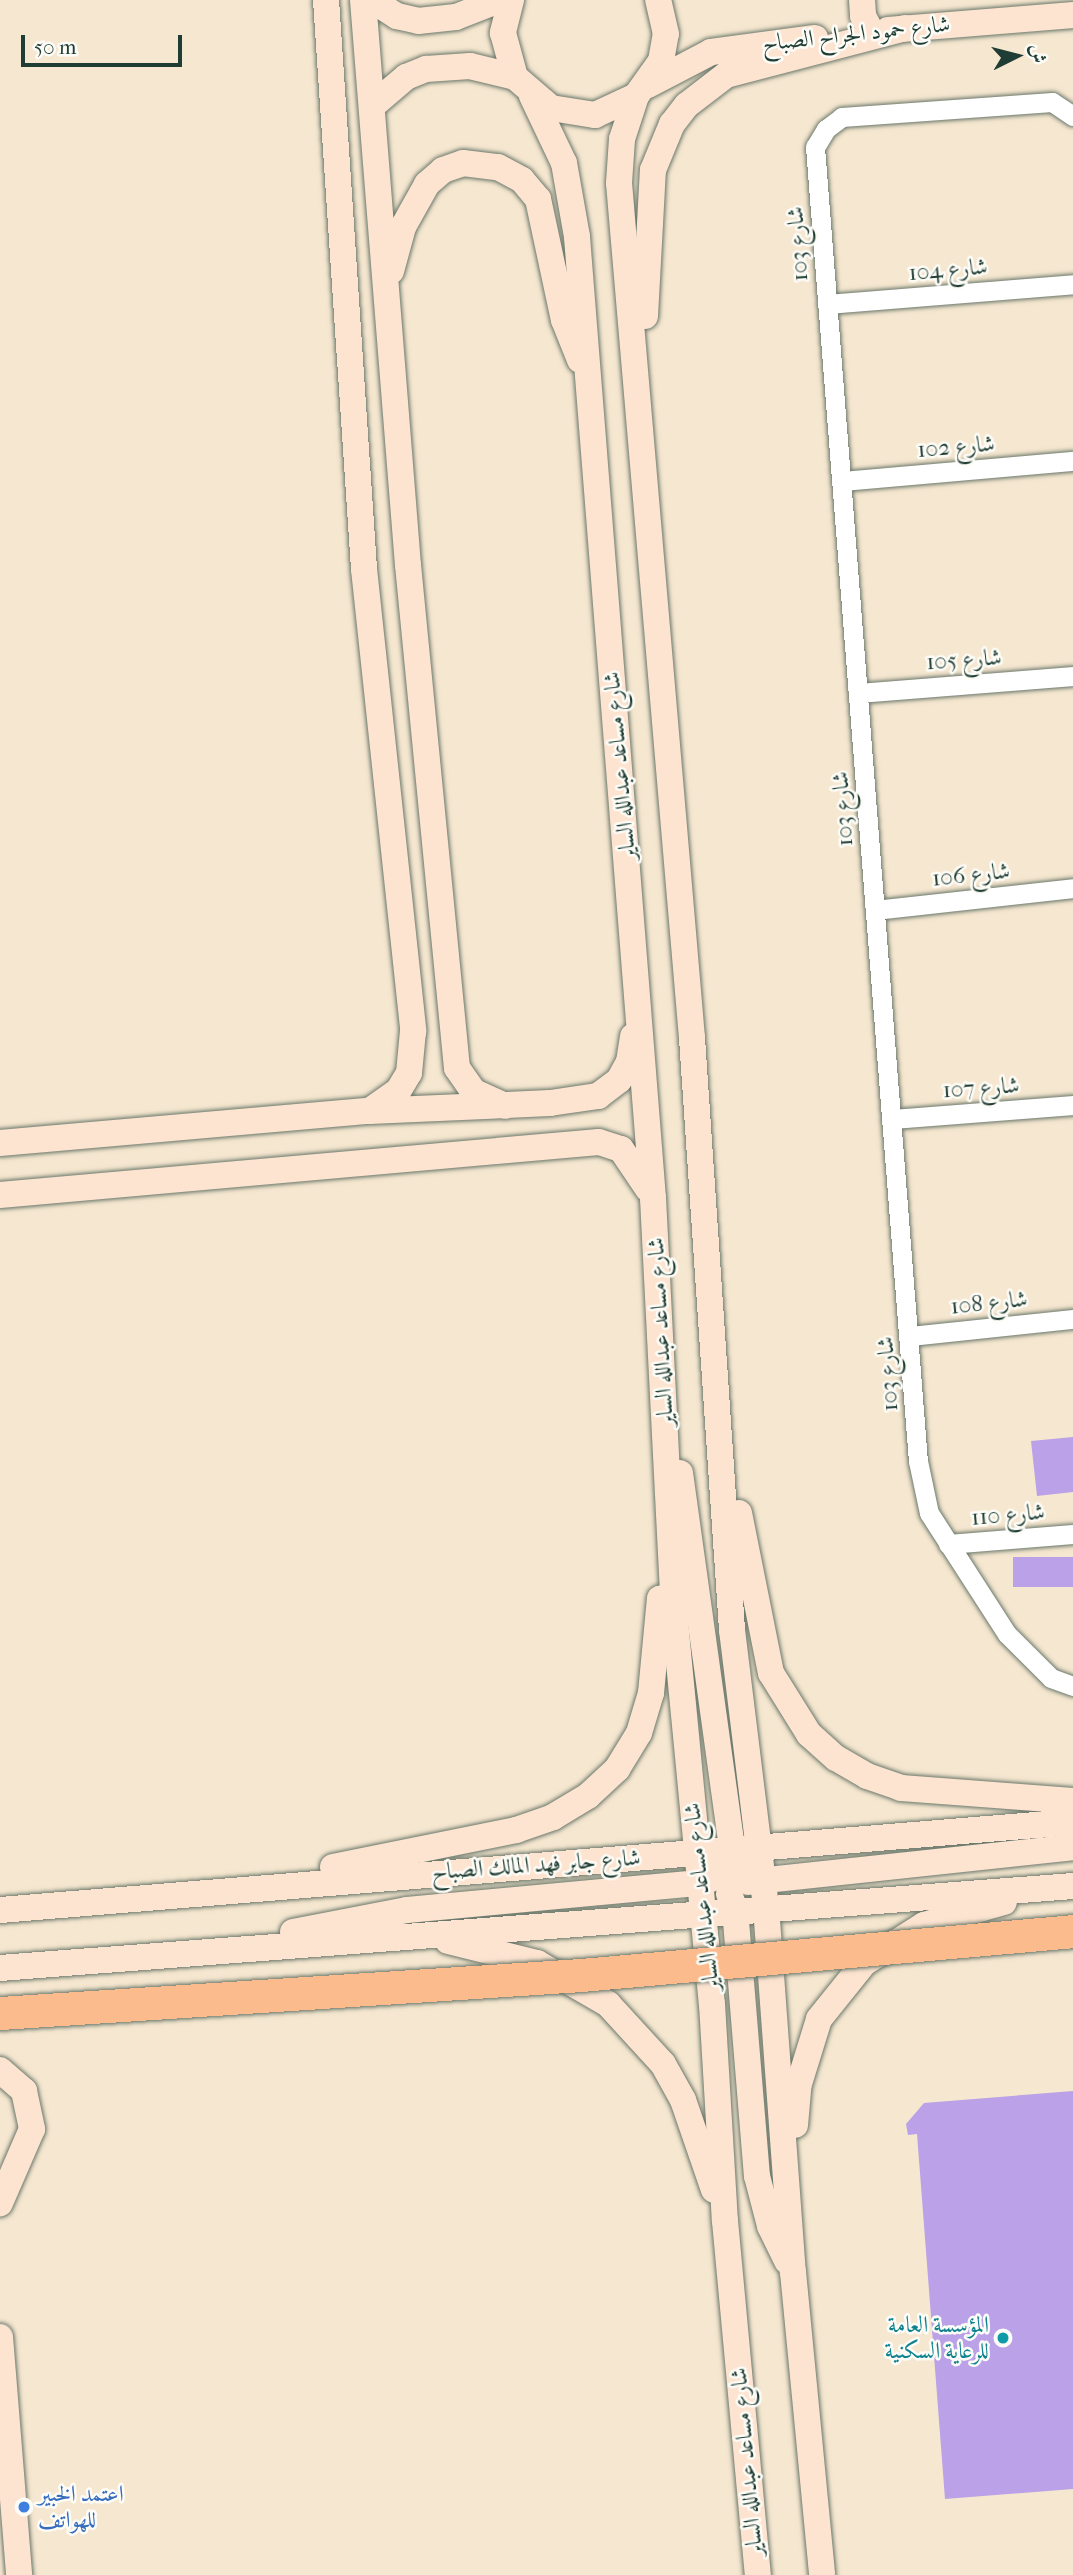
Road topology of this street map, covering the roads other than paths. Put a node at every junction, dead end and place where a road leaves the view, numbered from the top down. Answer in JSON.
{"nodes":[{"id":1,"x":326,"y":0,"type":"edge"},
{"id":2,"x":363,"y":0,"type":"edge"},
{"id":3,"x":372,"y":0,"type":"edge"},
{"id":4,"x":499,"y":0,"type":"edge"},
{"id":5,"x":511,"y":0,"type":"edge"},
{"id":6,"x":657,"y":0,"type":"edge"},
{"id":7,"x":862,"y":0,"type":"edge"},
{"id":8,"x":1073,"y":15,"type":"edge"},
{"id":9,"x":905,"y":28,"type":"junction"},
{"id":10,"x":871,"y":31,"type":"junction"},
{"id":11,"x":524,"y":87,"type":"junction"},
{"id":12,"x":642,"y":91,"type":"junction"},
{"id":13,"x":372,"y":106,"type":"junction"},
{"id":14,"x":1073,"y":116,"type":"edge"},
{"id":15,"x":1073,"y":284,"type":"edge"},
{"id":16,"x":827,"y":304,"type":"junction"},
{"id":17,"x":389,"y":322,"type":"junction"},
{"id":18,"x":589,"y":376,"type":"junction"},
{"id":19,"x":641,"y":419,"type":"junction"},
{"id":20,"x":1073,"y":461,"type":"edge"},
{"id":21,"x":843,"y":481,"type":"junction"},
{"id":22,"x":408,"y":565,"type":"junction"},
{"id":23,"x":364,"y":569,"type":"junction"},
{"id":24,"x":1073,"y":676,"type":"edge"},
{"id":25,"x":858,"y":693,"type":"junction"},
{"id":26,"x":1073,"y":888,"type":"edge"},
{"id":27,"x":875,"y":910,"type":"junction"},
{"id":28,"x":638,"y":1000,"type":"junction"},
{"id":29,"x":550,"y":1103,"type":"junction"},
{"id":30,"x":1073,"y":1105,"type":"edge"},
{"id":31,"x":505,"y":1106,"type":"junction"},
{"id":32,"x":369,"y":1111,"type":"junction"},
{"id":33,"x":892,"y":1119,"type":"junction"},
{"id":34,"x":0,"y":1143,"type":"edge"},
{"id":35,"x":551,"y":1146,"type":"junction"},
{"id":36,"x":0,"y":1195,"type":"edge"},
{"id":37,"x":653,"y":1198,"type":"junction"},
{"id":38,"x":1073,"y":1319,"type":"edge"},
{"id":39,"x":910,"y":1336,"type":"junction"},
{"id":40,"x":666,"y":1416,"type":"junction"},
{"id":41,"x":721,"y":1422,"type":"junction"},
{"id":42,"x":1073,"y":1534,"type":"edge"},
{"id":43,"x":670,"y":1541,"type":"junction"},
{"id":44,"x":948,"y":1544,"type":"junction"},
{"id":45,"x":1073,"y":1686,"type":"edge"},
{"id":46,"x":1073,"y":1801,"type":"edge"},
{"id":47,"x":1073,"y":1822,"type":"edge"},
{"id":48,"x":758,"y":1847,"type":"junction"},
{"id":49,"x":1073,"y":1847,"type":"edge"},
{"id":50,"x":697,"y":1853,"type":"junction"},
{"id":51,"x":732,"y":1880,"type":"junction"},
{"id":52,"x":274,"y":1885,"type":"junction"},
{"id":53,"x":1073,"y":1886,"type":"edge"},
{"id":54,"x":1042,"y":1888,"type":"junction"},
{"id":55,"x":766,"y":1907,"type":"junction"},
{"id":56,"x":0,"y":1910,"type":"edge"},
{"id":57,"x":703,"y":1911,"type":"junction"},
{"id":58,"x":1073,"y":1931,"type":"edge"},
{"id":59,"x":415,"y":1935,"type":"junction"},
{"id":60,"x":241,"y":1949,"type":"junction"},
{"id":61,"x":0,"y":1968,"type":"edge"},
{"id":62,"x":0,"y":2014,"type":"edge"},
{"id":63,"x":0,"y":2070,"type":"edge"},
{"id":64,"x":787,"y":2188,"type":"junction"},
{"id":65,"x":0,"y":2203,"type":"edge"},
{"id":66,"x":725,"y":2221,"type":"junction"},
{"id":67,"x":793,"y":2272,"type":"junction"},
{"id":68,"x":0,"y":2337,"type":"edge"},
{"id":69,"x":19,"y":2575,"type":"edge"},
{"id":70,"x":758,"y":2575,"type":"edge"},
{"id":71,"x":822,"y":2575,"type":"edge"}],
"edges":[{"from":1,"to":23,"type":"street"},
{"from":2,"to":13,"type":"street"},
{"from":3,"to":4,"type":"street"},
{"from":5,"to":11,"type":"street","name":"شارع مساعد عبدالله الساير"},
{"from":6,"to":12,"type":"street","name":"شارع مساعد عبدالله الساير"},
{"from":7,"to":10,"type":"street"},
{"from":8,"to":9,"type":"street","name":"شارع حمود الجراح الصباح"},
{"from":9,"to":10,"type":"street","name":"شارع حمود الجراح الصباح"},
{"from":9,"to":19,"type":"street"},
{"from":10,"to":12,"type":"street","name":"شارع حمود الجراح الصباح"},
{"from":11,"to":12,"type":"street","name":"شارع حمود الجراح الصباح"},
{"from":11,"to":13,"type":"street"},
{"from":11,"to":18,"type":"street","name":"شارع مساعد عبدالله الساير"},
{"from":12,"to":19,"type":"street","name":"شارع مساعد عبدالله الساير"},
{"from":13,"to":17,"type":"street"},
{"from":14,"to":16,"type":"street","name":"شارع 103"},
{"from":15,"to":16,"type":"street","name":"شارع 104"},
{"from":16,"to":21,"type":"street","name":"شارع 103"},
{"from":17,"to":18,"type":"street"},
{"from":17,"to":22,"type":"street"},
{"from":18,"to":28,"type":"street","name":"شارع مساعد عبدالله الساير"},
{"from":19,"to":41,"type":"street","name":"شارع مساعد عبدالله الساير"},
{"from":20,"to":21,"type":"street","name":"شارع 102"},
{"from":21,"to":25,"type":"street","name":"شارع 103"},
{"from":22,"to":23,"type":"street"},
{"from":22,"to":31,"type":"street"},
{"from":23,"to":32,"type":"street"},
{"from":24,"to":25,"type":"street","name":"شارع 105"},
{"from":25,"to":27,"type":"street","name":"شارع 103"},
{"from":26,"to":27,"type":"street","name":"شارع 106"},
{"from":27,"to":33,"type":"street","name":"شارع 103"},
{"from":28,"to":29,"type":"street"},
{"from":28,"to":37,"type":"street","name":"شارع مساعد عبدالله الساير"},
{"from":29,"to":31,"type":"street"},
{"from":29,"to":35,"type":"street"},
{"from":30,"to":33,"type":"street","name":"شارع 107"},
{"from":31,"to":32,"type":"street"},
{"from":32,"to":34,"type":"street"},
{"from":33,"to":39,"type":"street","name":"شارع 103"},
{"from":35,"to":36,"type":"street"},
{"from":35,"to":37,"type":"street"},
{"from":37,"to":40,"type":"street","name":"شارع مساعد عبدالله الساير"},
{"from":38,"to":39,"type":"street","name":"شارع 108"},
{"from":39,"to":44,"type":"street","name":"شارع 103"},
{"from":40,"to":43,"type":"street","name":"شارع مساعد عبدالله الساير"},
{"from":40,"to":51,"type":"street"},
{"from":41,"to":46,"type":"street"},
{"from":41,"to":48,"type":"street","name":"شارع مساعد عبدالله الساير"},
{"from":42,"to":44,"type":"street","name":"شارع 110"},
{"from":43,"to":50,"type":"street","name":"شارع مساعد عبدالله الساير"},
{"from":43,"to":52,"type":"street"},
{"from":44,"to":45,"type":"street","name":"شارع 103"},
{"from":47,"to":48,"type":"street"},
{"from":48,"to":51,"type":"street","name":"شارع مساعد عبدالله الساير"},
{"from":49,"to":51,"type":"street"},
{"from":50,"to":51,"type":"street","name":"شارع مساعد عبدالله الساير"},
{"from":50,"to":52,"type":"street","name":"شارع جابر فهد المالك الصباح"},
{"from":51,"to":55,"type":"street","name":"شارع مساعد عبدالله الساير"},
{"from":51,"to":57,"type":"street","name":"شارع مساعد عبدالله الساير"},
{"from":51,"to":60,"type":"street"},
{"from":51,"to":67,"type":"street"},
{"from":52,"to":56,"type":"street","name":"شارع جابر فهد المالك الصباح"},
{"from":53,"to":54,"type":"street"},
{"from":54,"to":55,"type":"street"},
{"from":54,"to":64,"type":"street"},
{"from":55,"to":64,"type":"street","name":"شارع مساعد عبدالله الساير"},
{"from":57,"to":59,"type":"street"},
{"from":57,"to":66,"type":"street","name":"شارع مساعد عبدالله الساير"},
{"from":58,"to":62,"type":"highway","bridge":true},
{"from":59,"to":60,"type":"street"},
{"from":59,"to":66,"type":"street"},
{"from":60,"to":61,"type":"street"},
{"from":63,"to":65,"type":"street"},
{"from":64,"to":67,"type":"street","name":"شارع مساعد عبدالله الساير"},
{"from":66,"to":70,"type":"street","name":"شارع مساعد عبدالله الساير"},
{"from":67,"to":71,"type":"street","name":"شارع مساعد عبدالله الساير"},
{"from":68,"to":69,"type":"street"}]}
